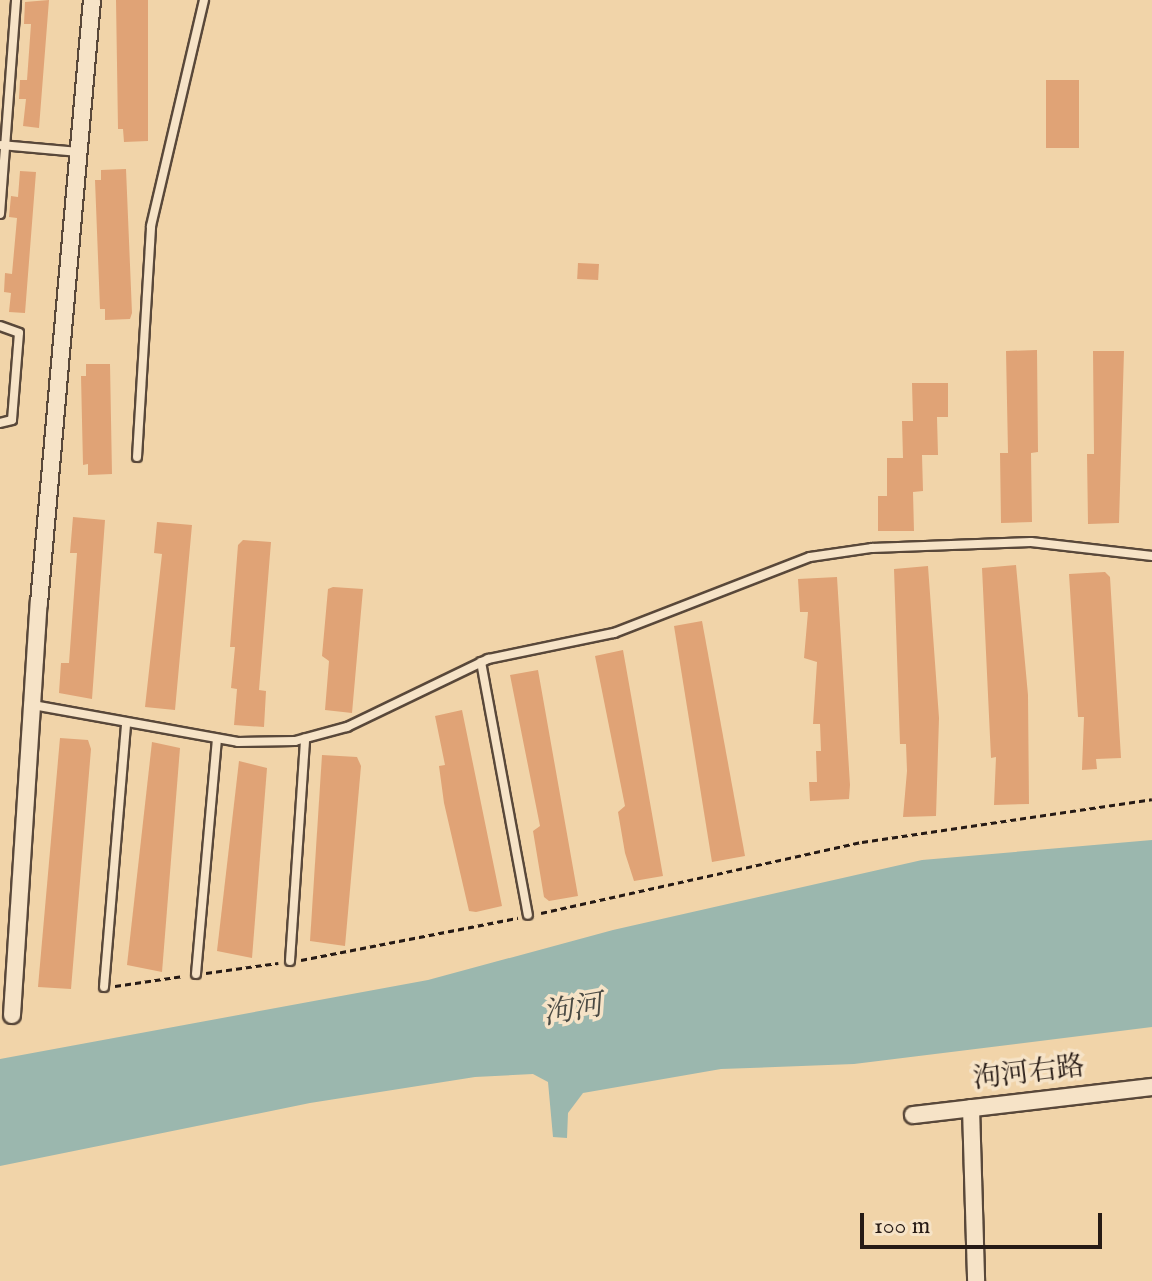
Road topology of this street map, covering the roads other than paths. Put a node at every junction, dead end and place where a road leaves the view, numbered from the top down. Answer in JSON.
{"nodes":[{"id":1,"x":16,"y":0,"type":"edge"},
{"id":2,"x":92,"y":0,"type":"edge"},
{"id":3,"x":204,"y":0,"type":"edge"},
{"id":4,"x":3,"y":145,"type":"edge"},
{"id":5,"x":78,"y":152,"type":"junction"},
{"id":6,"x":0,"y":214,"type":"edge"},
{"id":7,"x":0,"y":326,"type":"edge"},
{"id":8,"x":0,"y":423,"type":"edge"},
{"id":9,"x":137,"y":457,"type":"dead end"},
{"id":10,"x":1152,"y":556,"type":"edge"},
{"id":11,"x":481,"y":662,"type":"junction"},
{"id":12,"x":32,"y":705,"type":"junction"},
{"id":13,"x":126,"y":723,"type":"junction"},
{"id":14,"x":217,"y":739,"type":"junction"},
{"id":15,"x":305,"y":739,"type":"junction"},
{"id":16,"x":528,"y":915,"type":"road end"},
{"id":17,"x":290,"y":961,"type":"road end"},
{"id":18,"x":196,"y":974,"type":"road end"},
{"id":19,"x":104,"y":987,"type":"road end"},
{"id":20,"x":12,"y":1015,"type":"dead end"},
{"id":21,"x":1152,"y":1087,"type":"edge"},
{"id":22,"x":971,"y":1108,"type":"junction"},
{"id":23,"x":913,"y":1115,"type":"dead end"},
{"id":24,"x":976,"y":1281,"type":"edge"}],
"edges":[{"from":1,"to":4,"type":"lane"},
{"from":2,"to":5,"type":"street"},
{"from":3,"to":9,"type":"lane"},
{"from":4,"to":5,"type":"lane"},
{"from":4,"to":6,"type":"lane"},
{"from":5,"to":12,"type":"street"},
{"from":7,"to":8,"type":"lane"},
{"from":10,"to":11,"type":"lane"},
{"from":11,"to":15,"type":"lane"},
{"from":11,"to":16,"type":"lane"},
{"from":12,"to":13,"type":"lane"},
{"from":12,"to":20,"type":"street"},
{"from":13,"to":14,"type":"lane"},
{"from":13,"to":19,"type":"lane"},
{"from":14,"to":15,"type":"lane"},
{"from":14,"to":18,"type":"lane"},
{"from":15,"to":17,"type":"lane"},
{"from":21,"to":22,"type":"street","name":"泃河右路"},
{"from":22,"to":23,"type":"street","name":"泃河右路"},
{"from":22,"to":24,"type":"street"}]}
